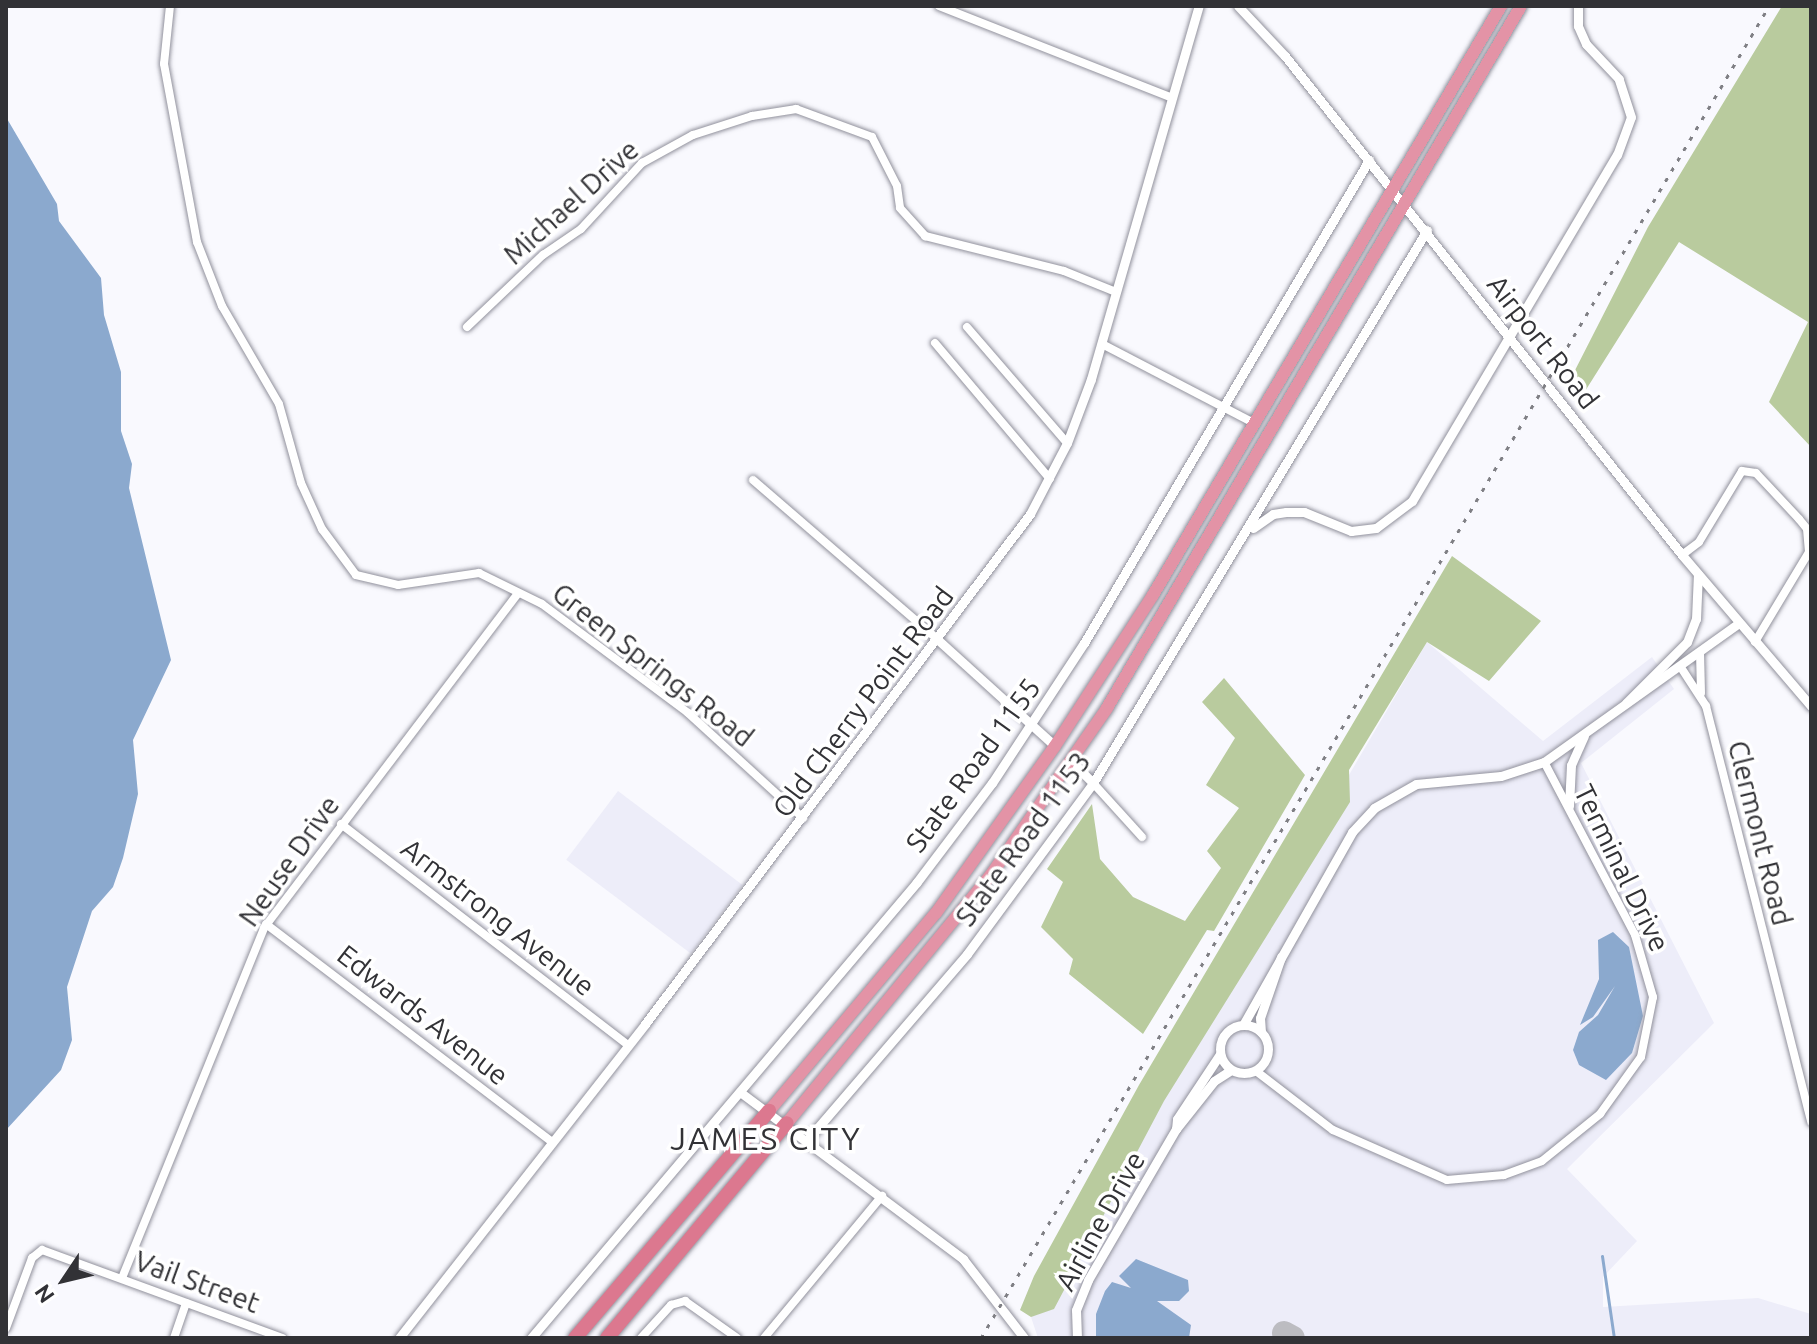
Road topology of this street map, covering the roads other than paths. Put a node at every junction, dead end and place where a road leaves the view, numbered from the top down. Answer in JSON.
{"nodes":[{"id":1,"x":170,"y":6,"type":"edge"},
{"id":2,"x":939,"y":6,"type":"edge"},
{"id":3,"x":1199,"y":6,"type":"edge"},
{"id":4,"x":1238,"y":6,"type":"edge"},
{"id":5,"x":1501,"y":6,"type":"edge"},
{"id":6,"x":1521,"y":6,"type":"edge"},
{"id":7,"x":1578,"y":6,"type":"edge"},
{"id":8,"x":1172,"y":98,"type":"junction"},
{"id":9,"x":1369,"y":160,"type":"junction"},
{"id":10,"x":1391,"y":186,"type":"junction"},
{"id":11,"x":1407,"y":206,"type":"junction"},
{"id":12,"x":1427,"y":230,"type":"junction"},
{"id":13,"x":1116,"y":292,"type":"junction"},
{"id":14,"x":467,"y":327,"type":"dead end"},
{"id":15,"x":967,"y":327,"type":"dead end"},
{"id":16,"x":1510,"y":335,"type":"junction"},
{"id":17,"x":935,"y":343,"type":"dead end"},
{"id":18,"x":1102,"y":344,"type":"junction"},
{"id":19,"x":1224,"y":407,"type":"junction"},
{"id":20,"x":1252,"y":422,"type":"junction"},
{"id":21,"x":1067,"y":443,"type":"junction"},
{"id":22,"x":1050,"y":479,"type":"junction"},
{"id":23,"x":753,"y":480,"type":"dead end"},
{"id":24,"x":1241,"y":542,"type":"junction"},
{"id":25,"x":1682,"y":555,"type":"junction"},
{"id":26,"x":1698,"y":574,"type":"junction"},
{"id":27,"x":518,"y":593,"type":"junction"},
{"id":28,"x":1739,"y":623,"type":"junction"},
{"id":29,"x":937,"y":639,"type":"junction"},
{"id":30,"x":1755,"y":642,"type":"junction"},
{"id":31,"x":1700,"y":652,"type":"junction"},
{"id":32,"x":1680,"y":666,"type":"junction"},
{"id":33,"x":1701,"y":694,"type":"junction"},
{"id":34,"x":1811,"y":706,"type":"edge"},
{"id":35,"x":1623,"y":707,"type":"junction"},
{"id":36,"x":1032,"y":724,"type":"junction"},
{"id":37,"x":1585,"y":734,"type":"junction"},
{"id":38,"x":1055,"y":746,"type":"junction"},
{"id":39,"x":1071,"y":761,"type":"junction"},
{"id":40,"x":1544,"y":762,"type":"junction"},
{"id":41,"x":1093,"y":783,"type":"junction"},
{"id":42,"x":1569,"y":806,"type":"junction"},
{"id":43,"x":803,"y":818,"type":"junction"},
{"id":44,"x":341,"y":824,"type":"junction"},
{"id":45,"x":1142,"y":837,"type":"dead end"},
{"id":46,"x":266,"y":924,"type":"junction"},
{"id":47,"x":1281,"y":957,"type":"junction"},
{"id":48,"x":1243,"y":1025,"type":"junction"},
{"id":49,"x":1261,"y":1032,"type":"junction"},
{"id":50,"x":628,"y":1045,"type":"junction"},
{"id":51,"x":1220,"y":1054,"type":"junction"},
{"id":52,"x":1231,"y":1070,"type":"junction"},
{"id":53,"x":1256,"y":1071,"type":"junction"},
{"id":54,"x":740,"y":1092,"type":"junction"},
{"id":55,"x":769,"y":1111,"type":"junction"},
{"id":56,"x":1811,"y":1122,"type":"edge"},
{"id":57,"x":787,"y":1123,"type":"junction"},
{"id":58,"x":1176,"y":1129,"type":"junction"},
{"id":59,"x":808,"y":1139,"type":"junction"},
{"id":60,"x":551,"y":1141,"type":"junction"},
{"id":61,"x":882,"y":1196,"type":"junction"},
{"id":62,"x":122,"y":1278,"type":"junction"},
{"id":63,"x":186,"y":1303,"type":"junction"},
{"id":64,"x":6,"y":1328,"type":"edge"},
{"id":65,"x":174,"y":1338,"type":"edge"},
{"id":66,"x":282,"y":1338,"type":"edge"},
{"id":67,"x":399,"y":1338,"type":"edge"},
{"id":68,"x":531,"y":1338,"type":"edge"},
{"id":69,"x":575,"y":1338,"type":"edge"},
{"id":70,"x":607,"y":1338,"type":"edge"},
{"id":71,"x":641,"y":1338,"type":"edge"},
{"id":72,"x":737,"y":1338,"type":"edge"},
{"id":73,"x":764,"y":1338,"type":"edge"},
{"id":74,"x":1024,"y":1338,"type":"edge"},
{"id":75,"x":1077,"y":1338,"type":"edge"}],
"edges":[{"from":1,"to":27,"type":"street","name":"Green Springs Road"},
{"from":2,"to":8,"type":"street"},
{"from":3,"to":8,"type":"street","name":"Old Cherry Point Road"},
{"from":4,"to":9,"type":"street","name":"Airport Road"},
{"from":5,"to":10,"type":"highway"},
{"from":6,"to":11,"type":"highway"},
{"from":7,"to":16,"type":"street","name":"State Road 1153"},
{"from":8,"to":13,"type":"street","name":"Old Cherry Point Road"},
{"from":9,"to":10,"type":"street","name":"Airport Road"},
{"from":9,"to":19,"type":"street","name":"State Road 1155"},
{"from":10,"to":11,"type":"street","name":"Airport Road"},
{"from":10,"to":20,"type":"highway"},
{"from":11,"to":12,"type":"street","name":"Airport Road"},
{"from":11,"to":39,"type":"highway"},
{"from":12,"to":16,"type":"street","name":"Airport Road"},
{"from":12,"to":24,"type":"street","name":"State Road 1153"},
{"from":13,"to":14,"type":"street","name":"Michael Drive"},
{"from":13,"to":18,"type":"street","name":"Old Cherry Point Road"},
{"from":15,"to":21,"type":"street"},
{"from":16,"to":24,"type":"street","name":"State Road 1153"},
{"from":16,"to":25,"type":"street","name":"Airport Road"},
{"from":17,"to":22,"type":"street"},
{"from":18,"to":19,"type":"street"},
{"from":18,"to":21,"type":"street","name":"Old Cherry Point Road"},
{"from":19,"to":20,"type":"street"},
{"from":19,"to":36,"type":"street","name":"State Road 1155"},
{"from":20,"to":38,"type":"highway"},
{"from":21,"to":22,"type":"street","name":"Old Cherry Point Road"},
{"from":22,"to":29,"type":"street","name":"Old Cherry Point Road"},
{"from":23,"to":29,"type":"street"},
{"from":24,"to":41,"type":"street","name":"State Road 1153"},
{"from":25,"to":26,"type":"street","name":"Airport Road"},
{"from":25,"to":30,"type":"street"},
{"from":26,"to":28,"type":"street","name":"Airport Road"},
{"from":26,"to":35,"type":"street"},
{"from":27,"to":43,"type":"street","name":"Green Springs Road"},
{"from":27,"to":44,"type":"street","name":"Neuse Drive"},
{"from":28,"to":30,"type":"street","name":"Airport Road"},
{"from":28,"to":31,"type":"street","name":"Terminal Drive"},
{"from":29,"to":36,"type":"street"},
{"from":29,"to":43,"type":"street","name":"Old Cherry Point Road"},
{"from":30,"to":34,"type":"street","name":"Airport Road"},
{"from":31,"to":32,"type":"street","name":"Terminal Drive"},
{"from":31,"to":33,"type":"street","name":"Clermont Road"},
{"from":32,"to":33,"type":"street","name":"Clermont Road"},
{"from":32,"to":35,"type":"street","name":"Terminal Drive"},
{"from":33,"to":56,"type":"street","name":"Clermont Road"},
{"from":35,"to":37,"type":"street","name":"Terminal Drive"},
{"from":36,"to":38,"type":"street"},
{"from":36,"to":54,"type":"street","name":"State Road 1155"},
{"from":37,"to":40,"type":"street","name":"Terminal Drive"},
{"from":37,"to":42,"type":"street"},
{"from":38,"to":55,"type":"highway"},
{"from":39,"to":41,"type":"street"},
{"from":39,"to":57,"type":"highway"},
{"from":40,"to":42,"type":"street","name":"Terminal Drive"},
{"from":40,"to":47,"type":"street","name":"Terminal Drive"},
{"from":41,"to":45,"type":"street"},
{"from":41,"to":59,"type":"street","name":"State Road 1153"},
{"from":42,"to":53,"type":"street","name":"Terminal Drive"},
{"from":43,"to":50,"type":"street","name":"Old Cherry Point Road"},
{"from":44,"to":46,"type":"street","name":"Neuse Drive"},
{"from":44,"to":50,"type":"street","name":"Armstrong Avenue"},
{"from":46,"to":60,"type":"street","name":"Edwards Avenue"},
{"from":46,"to":62,"type":"street","name":"Neuse Drive"},
{"from":47,"to":48,"type":"street","name":"Terminal Drive"},
{"from":47,"to":49,"type":"street","name":"Terminal Drive"},
{"from":48,"to":49,"type":"street"},
{"from":48,"to":51,"type":"street","name":"Terminal Drive"},
{"from":49,"to":53,"type":"street","name":"Terminal Drive"},
{"from":50,"to":60,"type":"street","name":"Old Cherry Point Road"},
{"from":51,"to":52,"type":"street"},
{"from":51,"to":58,"type":"street","name":"Terminal Drive"},
{"from":52,"to":53,"type":"street"},
{"from":52,"to":58,"type":"street"},
{"from":54,"to":55,"type":"street"},
{"from":54,"to":68,"type":"street","name":"State Road 1155"},
{"from":55,"to":57,"type":"street"},
{"from":55,"to":69,"type":"highway"},
{"from":57,"to":59,"type":"street"},
{"from":57,"to":70,"type":"highway"},
{"from":58,"to":75,"type":"street","name":"Airline Drive"},
{"from":59,"to":61,"type":"street"},
{"from":60,"to":67,"type":"street","name":"Old Cherry Point Road"},
{"from":61,"to":73,"type":"street"},
{"from":61,"to":74,"type":"street"},
{"from":62,"to":63,"type":"street","name":"Vail Street"},
{"from":62,"to":64,"type":"street","name":"Vail Street"},
{"from":63,"to":65,"type":"street"},
{"from":63,"to":66,"type":"street","name":"Vail Street"},
{"from":71,"to":72,"type":"street"}]}
